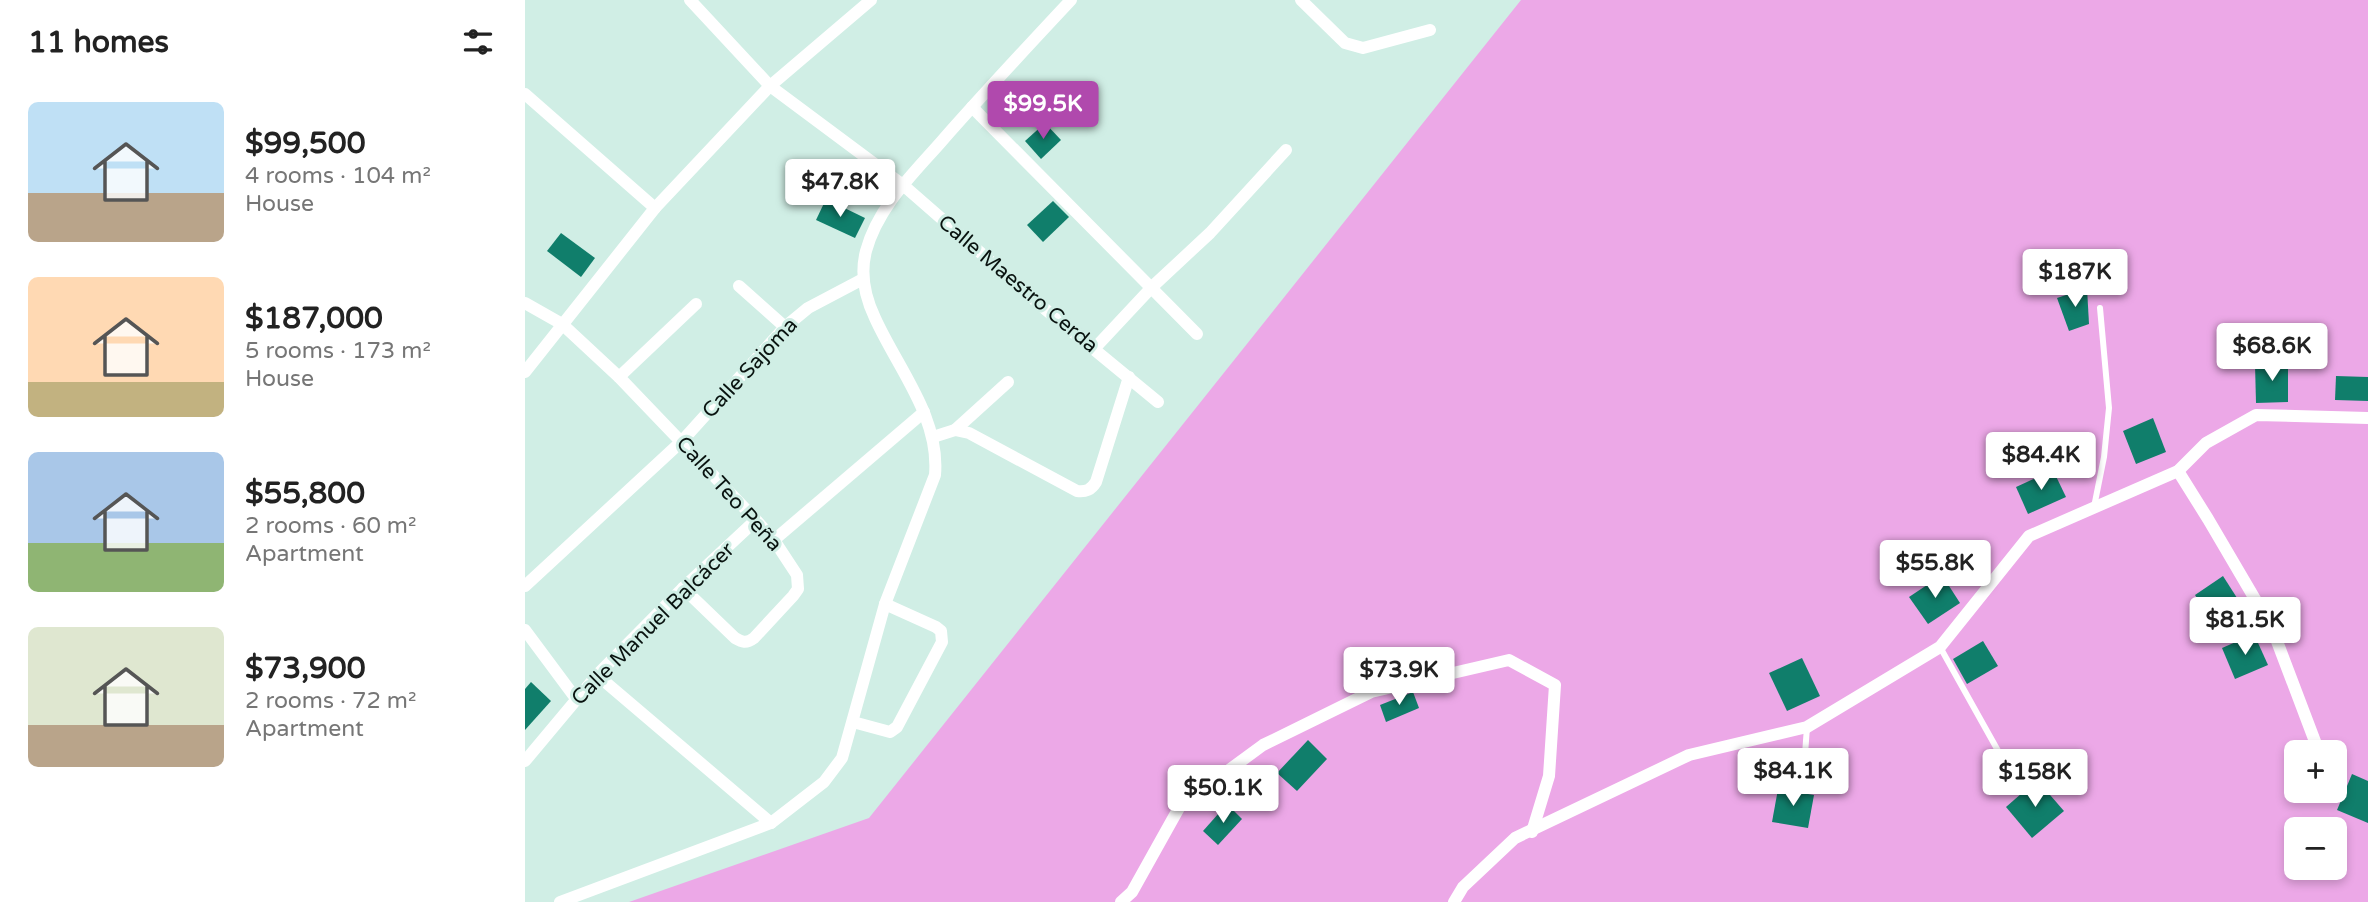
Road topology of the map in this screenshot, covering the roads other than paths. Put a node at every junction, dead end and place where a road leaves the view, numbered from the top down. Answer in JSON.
{"nodes":[{"id":1,"x":690,"y":0,"type":"edge"},
{"id":2,"x":871,"y":0,"type":"edge"},
{"id":3,"x":1071,"y":0,"type":"edge"},
{"id":4,"x":1307,"y":2,"type":"edge"},
{"id":5,"x":1430,"y":30,"type":"dead end"},
{"id":6,"x":770,"y":86,"type":"junction"},
{"id":7,"x":525,"y":94,"type":"edge"},
{"id":8,"x":972,"y":107,"type":"junction"},
{"id":9,"x":1286,"y":150,"type":"dead end"},
{"id":10,"x":904,"y":185,"type":"junction"},
{"id":11,"x":655,"y":208,"type":"junction"},
{"id":12,"x":863,"y":279,"type":"junction"},
{"id":13,"x":740,"y":286,"type":"dead end"},
{"id":14,"x":1151,"y":287,"type":"junction"},
{"id":15,"x":525,"y":303,"type":"edge"},
{"id":16,"x":696,"y":304,"type":"dead end"},
{"id":17,"x":2100,"y":308,"type":"dead end"},
{"id":18,"x":562,"y":324,"type":"junction"},
{"id":19,"x":785,"y":327,"type":"junction"},
{"id":20,"x":1197,"y":334,"type":"dead end"},
{"id":21,"x":1094,"y":349,"type":"junction"},
{"id":22,"x":525,"y":372,"type":"edge"},
{"id":23,"x":619,"y":377,"type":"junction"},
{"id":24,"x":1129,"y":377,"type":"junction"},
{"id":25,"x":1008,"y":382,"type":"dead end"},
{"id":26,"x":1158,"y":402,"type":"dead end"},
{"id":27,"x":924,"y":412,"type":"junction"},
{"id":28,"x":2368,"y":418,"type":"edge"},
{"id":29,"x":955,"y":430,"type":"junction"},
{"id":30,"x":933,"y":437,"type":"junction"},
{"id":31,"x":682,"y":441,"type":"junction"},
{"id":32,"x":2178,"y":471,"type":"junction"},
{"id":33,"x":2094,"y":507,"type":"junction"},
{"id":34,"x":757,"y":520,"type":"junction"},
{"id":35,"x":773,"y":540,"type":"junction"},
{"id":36,"x":525,"y":586,"type":"edge"},
{"id":37,"x":683,"y":588,"type":"junction"},
{"id":38,"x":885,"y":604,"type":"junction"},
{"id":39,"x":525,"y":630,"type":"edge"},
{"id":40,"x":1940,"y":647,"type":"junction"},
{"id":41,"x":597,"y":675,"type":"junction"},
{"id":42,"x":577,"y":700,"type":"junction"},
{"id":43,"x":853,"y":722,"type":"junction"},
{"id":44,"x":1807,"y":727,"type":"junction"},
{"id":45,"x":2314,"y":740,"type":"edge"},
{"id":46,"x":525,"y":761,"type":"edge"},
{"id":47,"x":2006,"y":765,"type":"dead end"},
{"id":48,"x":1803,"y":782,"type":"dead end"},
{"id":49,"x":771,"y":823,"type":"junction"},
{"id":50,"x":1532,"y":832,"type":"junction"},
{"id":51,"x":560,"y":902,"type":"edge"},
{"id":52,"x":1121,"y":902,"type":"edge"},
{"id":53,"x":1454,"y":902,"type":"edge"}],
"edges":[{"from":1,"to":6,"type":"street","name":"Calle Maestro Cerda"},
{"from":2,"to":6,"type":"street"},
{"from":3,"to":8,"type":"street"},
{"from":4,"to":5,"type":"street"},
{"from":6,"to":10,"type":"street","name":"Calle Maestro Cerda"},
{"from":6,"to":11,"type":"street"},
{"from":7,"to":11,"type":"street"},
{"from":8,"to":10,"type":"street"},
{"from":8,"to":14,"type":"street"},
{"from":9,"to":14,"type":"street"},
{"from":10,"to":12,"type":"street"},
{"from":10,"to":21,"type":"street","name":"Calle Maestro Cerda"},
{"from":11,"to":18,"type":"street"},
{"from":12,"to":19,"type":"street","name":"Calle Sajoma"},
{"from":12,"to":27,"type":"street"},
{"from":13,"to":19,"type":"street"},
{"from":14,"to":20,"type":"street"},
{"from":14,"to":21,"type":"street"},
{"from":15,"to":18,"type":"street","name":"Calle Teo Peña"},
{"from":16,"to":23,"type":"street"},
{"from":17,"to":33,"type":"lane"},
{"from":18,"to":22,"type":"street"},
{"from":18,"to":23,"type":"street","name":"Calle Teo Peña"},
{"from":19,"to":31,"type":"street","name":"Calle Sajoma"},
{"from":21,"to":24,"type":"street","name":"Calle Maestro Cerda"},
{"from":23,"to":31,"type":"street","name":"Calle Teo Peña"},
{"from":24,"to":26,"type":"street","name":"Calle Maestro Cerda"},
{"from":24,"to":29,"type":"street"},
{"from":25,"to":29,"type":"street"},
{"from":27,"to":30,"type":"street"},
{"from":27,"to":35,"type":"street"},
{"from":28,"to":32,"type":"street"},
{"from":29,"to":30,"type":"street"},
{"from":30,"to":38,"type":"street"},
{"from":31,"to":34,"type":"street","name":"Calle Teo Peña"},
{"from":31,"to":36,"type":"street","name":"Calle Sajoma"},
{"from":32,"to":33,"type":"street"},
{"from":32,"to":45,"type":"street"},
{"from":33,"to":40,"type":"street"},
{"from":34,"to":35,"type":"street","name":"Calle Teo Peña"},
{"from":34,"to":37,"type":"street","name":"Calle Manuel Balcácer"},
{"from":35,"to":37,"type":"street","name":"Calle Teo Peña"},
{"from":37,"to":41,"type":"street","name":"Calle Manuel Balcácer"},
{"from":38,"to":43,"type":"street"},
{"from":38,"to":43,"type":"street"},
{"from":39,"to":42,"type":"street"},
{"from":40,"to":44,"type":"street"},
{"from":40,"to":47,"type":"lane"},
{"from":41,"to":42,"type":"street","name":"Calle Manuel Balcácer"},
{"from":41,"to":49,"type":"street"},
{"from":42,"to":46,"type":"street","name":"Calle Manuel Balcácer"},
{"from":43,"to":49,"type":"street"},
{"from":44,"to":48,"type":"lane"},
{"from":44,"to":50,"type":"street"},
{"from":49,"to":51,"type":"street"},
{"from":50,"to":52,"type":"street"},
{"from":50,"to":53,"type":"street"}]}
